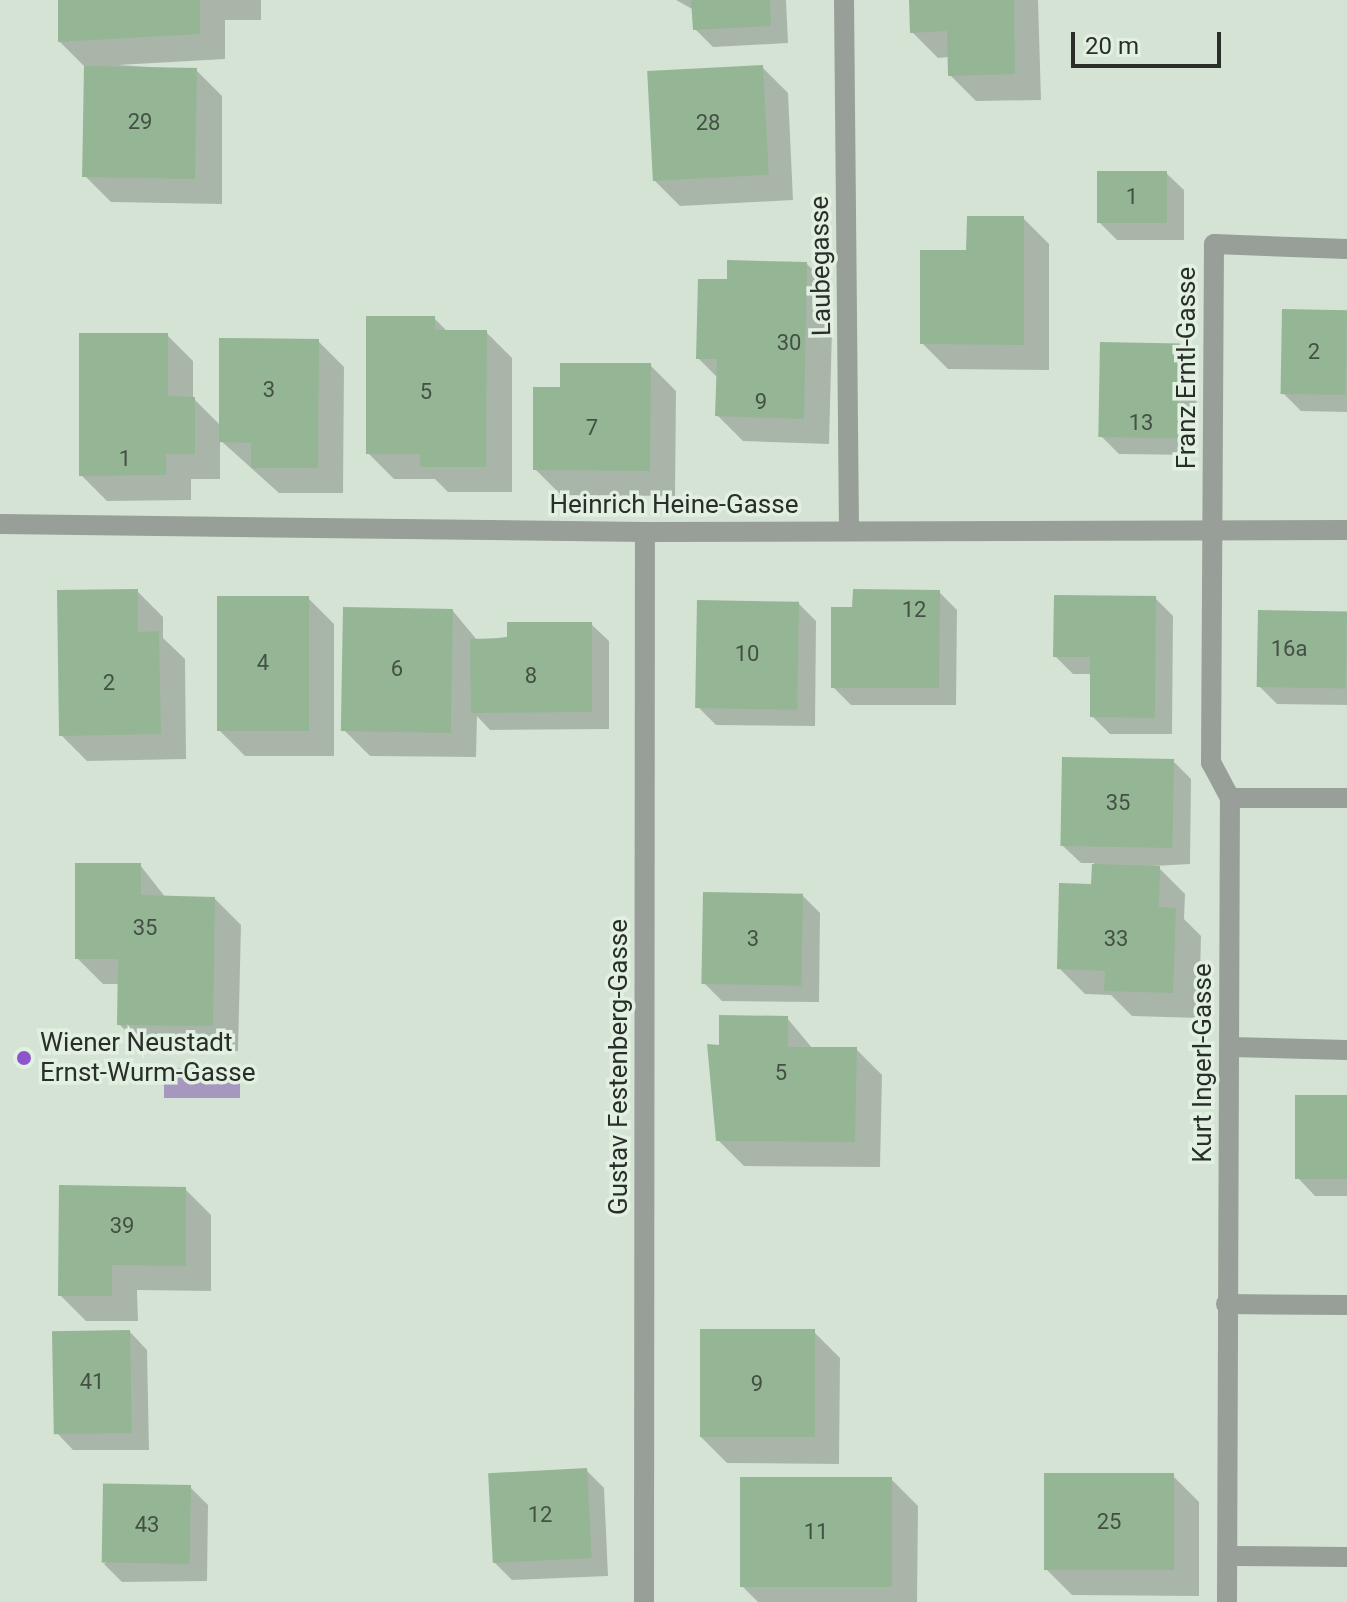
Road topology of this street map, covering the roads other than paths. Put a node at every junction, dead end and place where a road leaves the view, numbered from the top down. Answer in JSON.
{"nodes":[{"id":1,"x":844,"y":0,"type":"edge"},
{"id":2,"x":1347,"y":249,"type":"edge"},
{"id":3,"x":0,"y":524,"type":"edge"},
{"id":4,"x":1213,"y":529,"type":"junction"},
{"id":5,"x":1347,"y":530,"type":"edge"},
{"id":6,"x":849,"y":531,"type":"junction"},
{"id":7,"x":645,"y":532,"type":"junction"},
{"id":8,"x":1230,"y":798,"type":"junction"},
{"id":9,"x":1347,"y":798,"type":"edge"},
{"id":10,"x":1230,"y":1047,"type":"junction"},
{"id":11,"x":1347,"y":1050,"type":"edge"},
{"id":12,"x":1226,"y":1304,"type":"junction"},
{"id":13,"x":1347,"y":1305,"type":"edge"},
{"id":14,"x":1230,"y":1556,"type":"junction"},
{"id":15,"x":1347,"y":1557,"type":"edge"},
{"id":16,"x":644,"y":1602,"type":"edge"},
{"id":17,"x":1227,"y":1602,"type":"edge"}],
"edges":[{"from":1,"to":6,"type":"street","name":"Laubegasse"},
{"from":2,"to":4,"type":"street","name":"Franz Erntl-Gasse"},
{"from":3,"to":7,"type":"street","name":"Heinrich Heine-Gasse"},
{"from":4,"to":5,"type":"street","name":"Heinrich Heine-Gasse"},
{"from":4,"to":6,"type":"street","name":"Heinrich Heine-Gasse"},
{"from":4,"to":8,"type":"street","name":"Kurt Ingerl-Gasse"},
{"from":6,"to":7,"type":"street","name":"Heinrich Heine-Gasse"},
{"from":7,"to":16,"type":"street","name":"Gustav Festenberg-Gasse"},
{"from":8,"to":9,"type":"street"},
{"from":8,"to":10,"type":"street","name":"Kurt Ingerl-Gasse"},
{"from":10,"to":11,"type":"street"},
{"from":10,"to":12,"type":"street","name":"Kurt Ingerl-Gasse"},
{"from":12,"to":13,"type":"street"},
{"from":12,"to":14,"type":"street","name":"Kurt Ingerl-Gasse"},
{"from":14,"to":15,"type":"street"},
{"from":14,"to":17,"type":"street","name":"Kurt Ingerl-Gasse"}]}
